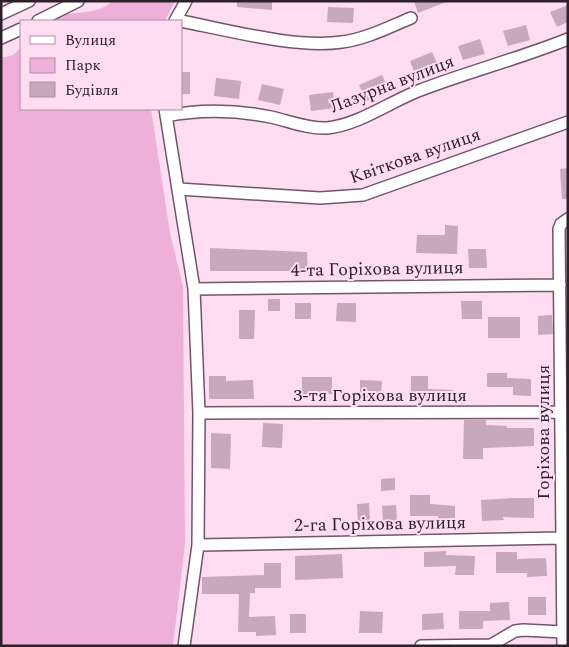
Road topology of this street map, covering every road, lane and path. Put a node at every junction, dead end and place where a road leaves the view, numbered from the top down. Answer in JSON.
{"nodes":[{"id":1,"x":29,"y":1,"type":"edge"},
{"id":2,"x":78,"y":1,"type":"edge"},
{"id":3,"x":186,"y":1,"type":"edge"},
{"id":4,"x":1,"y":14,"type":"edge"},
{"id":5,"x":411,"y":18,"type":"dead end"},
{"id":6,"x":40,"y":20,"type":"edge"},
{"id":7,"x":176,"y":20,"type":"edge"},
{"id":8,"x":182,"y":22,"type":"edge"},
{"id":9,"x":20,"y":29,"type":"edge"},
{"id":10,"x":1,"y":38,"type":"edge"},
{"id":11,"x":568,"y":39,"type":"edge"},
{"id":12,"x":165,"y":112,"type":"edge"},
{"id":13,"x":568,"y":122,"type":"edge"},
{"id":14,"x":179,"y":189,"type":"junction"},
{"id":15,"x":566,"y":220,"type":"edge"},
{"id":16,"x":560,"y":285,"type":"junction"},
{"id":17,"x":194,"y":289,"type":"junction"},
{"id":18,"x":561,"y":412,"type":"junction"},
{"id":19,"x":199,"y":413,"type":"junction"},
{"id":20,"x":562,"y":538,"type":"junction"},
{"id":21,"x":198,"y":545,"type":"junction"},
{"id":22,"x":563,"y":632,"type":"junction"},
{"id":23,"x":184,"y":646,"type":"edge"},
{"id":24,"x":421,"y":646,"type":"edge"},
{"id":25,"x":563,"y":646,"type":"edge"}],
"edges":[{"from":1,"to":4,"type":"street"},
{"from":2,"to":6,"type":"street"},
{"from":3,"to":7,"type":"street"},
{"from":5,"to":8,"type":"street"},
{"from":9,"to":10,"type":"street"},
{"from":11,"to":12,"type":"street","name":"Лазурна вулиця"},
{"from":12,"to":14,"type":"street"},
{"from":13,"to":14,"type":"street","name":"Квіткова вулиця"},
{"from":14,"to":17,"type":"street"},
{"from":15,"to":16,"type":"street","name":"Горіхова вулиця"},
{"from":16,"to":17,"type":"street","name":"4-та Горіхова вулиця"},
{"from":16,"to":18,"type":"street","name":"Горіхова вулиця"},
{"from":17,"to":19,"type":"street"},
{"from":18,"to":19,"type":"street","name":"3-тя Горіхова вулиця"},
{"from":18,"to":20,"type":"street","name":"Горіхова вулиця"},
{"from":19,"to":21,"type":"street"},
{"from":20,"to":21,"type":"street","name":"2-га Горіхова вулиця"},
{"from":20,"to":22,"type":"street","name":"Горіхова вулиця"},
{"from":21,"to":23,"type":"street"},
{"from":22,"to":24,"type":"street"},
{"from":22,"to":25,"type":"street","name":"Горіхова вулиця"}]}
